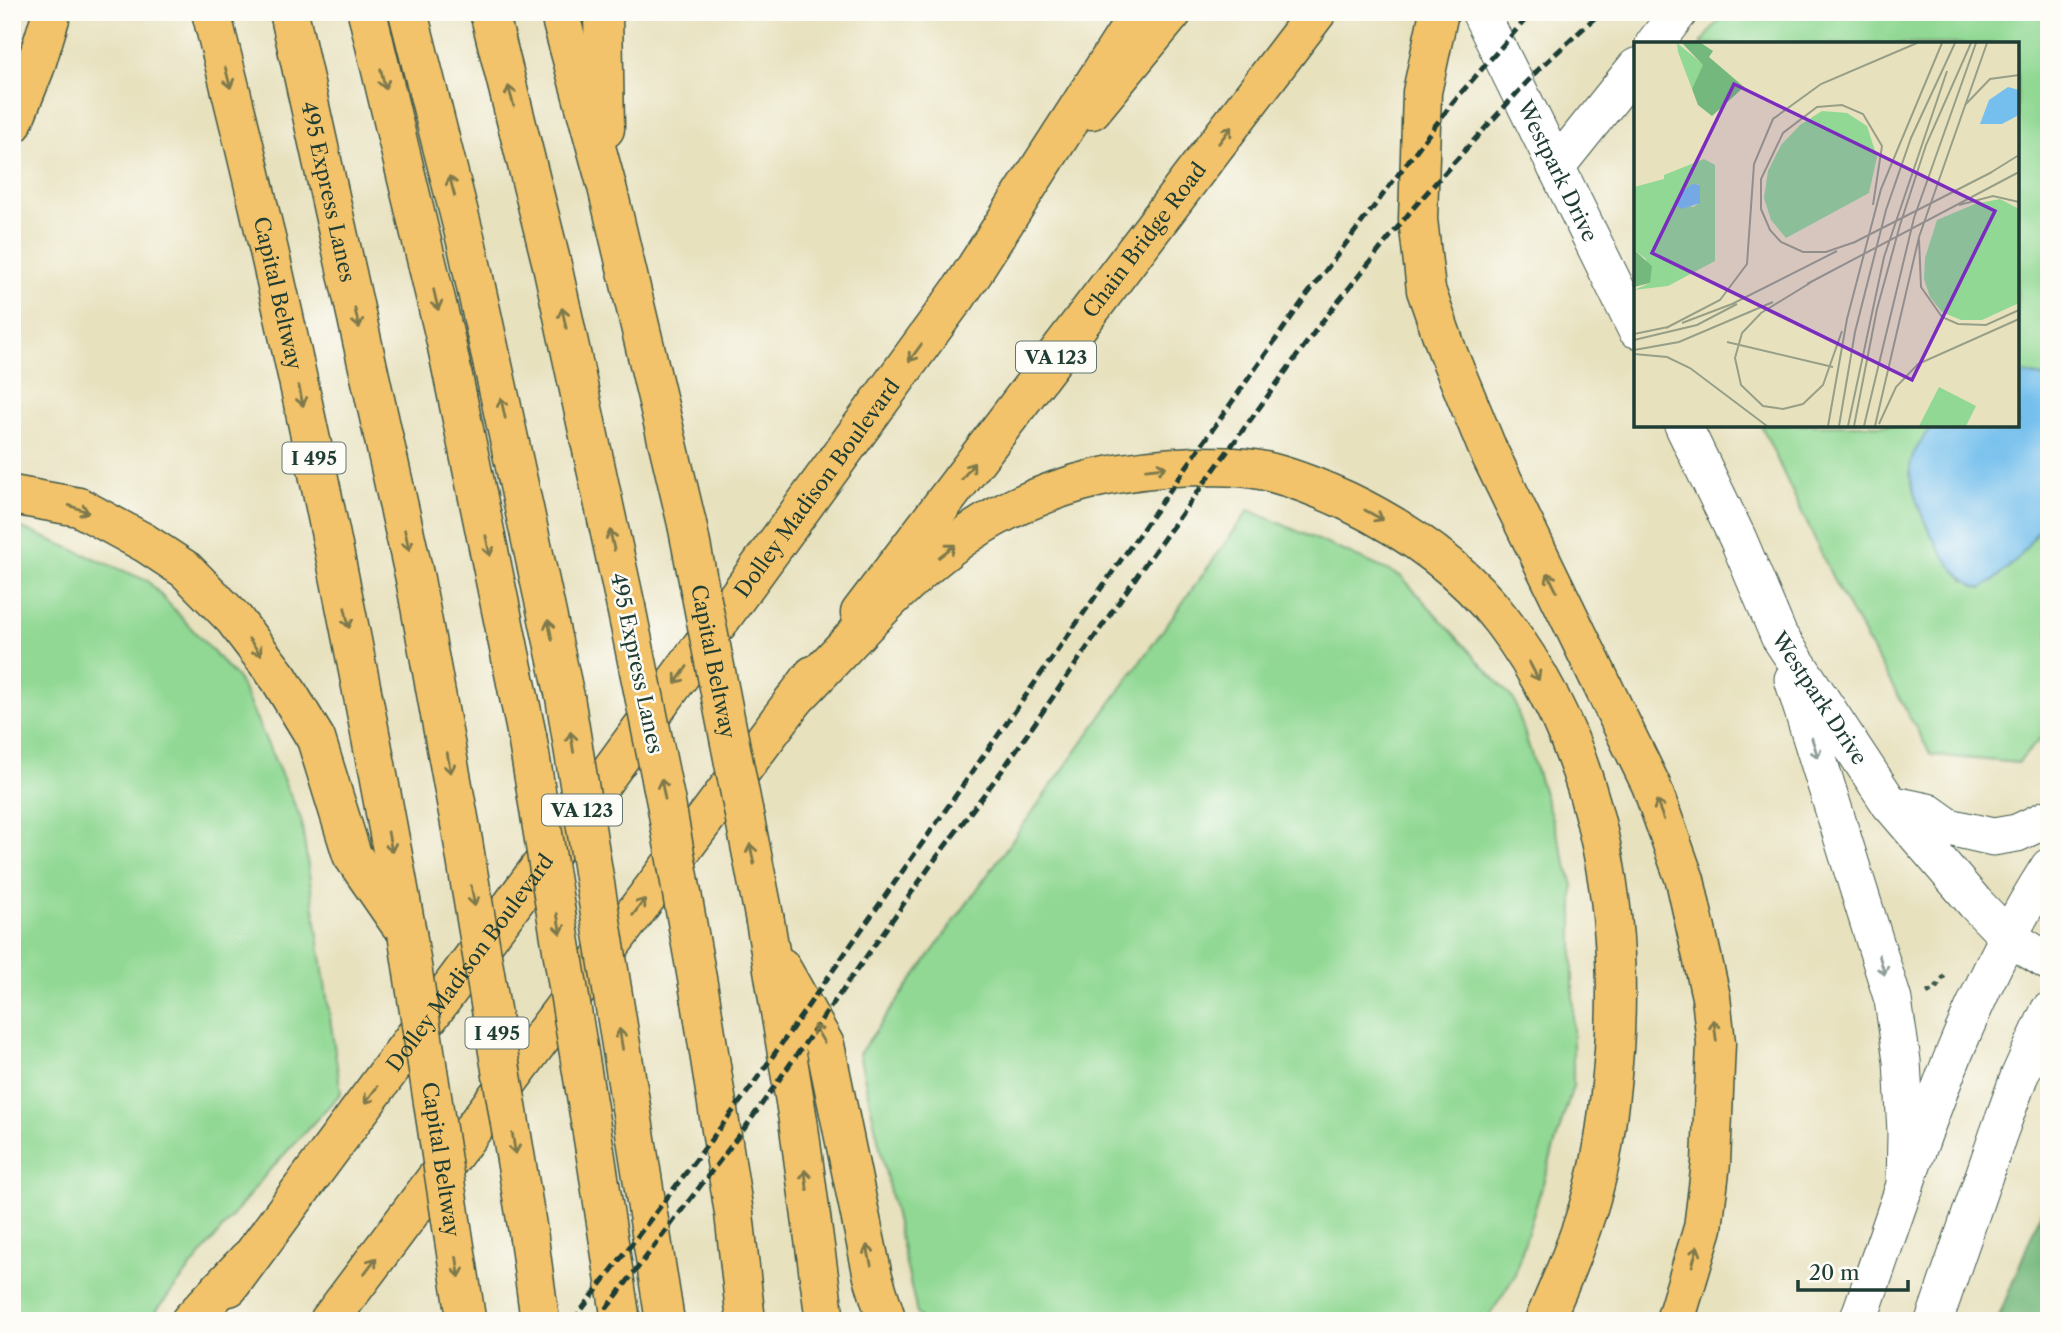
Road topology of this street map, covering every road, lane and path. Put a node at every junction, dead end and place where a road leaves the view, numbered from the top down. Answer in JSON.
{"nodes":[{"id":1,"x":52,"y":12,"type":"edge"},
{"id":2,"x":212,"y":12,"type":"edge"},
{"id":3,"x":289,"y":12,"type":"edge"},
{"id":4,"x":367,"y":12,"type":"edge"},
{"id":5,"x":408,"y":12,"type":"edge"},
{"id":6,"x":489,"y":12,"type":"edge"},
{"id":7,"x":559,"y":12,"type":"edge"},
{"id":8,"x":603,"y":12,"type":"edge"},
{"id":9,"x":1140,"y":12,"type":"edge"},
{"id":10,"x":1173,"y":12,"type":"edge"},
{"id":11,"x":1317,"y":12,"type":"edge"},
{"id":12,"x":1439,"y":12,"type":"edge"},
{"id":13,"x":1679,"y":12,"type":"edge"},
{"id":14,"x":1487,"y":25,"type":"edge"},
{"id":15,"x":1656,"y":42,"type":"edge"},
{"id":16,"x":1634,"y":70,"type":"edge"},
{"id":17,"x":12,"y":125,"type":"edge"},
{"id":18,"x":1556,"y":167,"type":"junction"},
{"id":19,"x":607,"y":187,"type":"junction"},
{"id":20,"x":956,"y":298,"type":"junction"},
{"id":21,"x":1634,"y":325,"type":"edge"},
{"id":22,"x":1684,"y":427,"type":"edge"},
{"id":23,"x":12,"y":495,"type":"edge"},
{"id":24,"x":1779,"y":636,"type":"junction"},
{"id":25,"x":793,"y":701,"type":"junction"},
{"id":26,"x":1890,"y":804,"type":"junction"},
{"id":27,"x":2049,"y":818,"type":"edge"},
{"id":28,"x":2049,"y":867,"type":"edge"},
{"id":29,"x":401,"y":918,"type":"junction"},
{"id":30,"x":766,"y":933,"type":"junction"},
{"id":31,"x":2008,"y":937,"type":"junction"},
{"id":32,"x":2049,"y":961,"type":"edge"},
{"id":33,"x":1949,"y":969,"type":"dead end"},
{"id":34,"x":1925,"y":994,"type":"dead end"},
{"id":35,"x":2049,"y":1011,"type":"edge"},
{"id":36,"x":1905,"y":1187,"type":"junction"},
{"id":37,"x":248,"y":1259,"type":"junction"},
{"id":38,"x":466,"y":1319,"type":"edge"},
{"id":39,"x":190,"y":1321,"type":"edge"},
{"id":40,"x":206,"y":1321,"type":"edge"},
{"id":41,"x":329,"y":1321,"type":"edge"},
{"id":42,"x":540,"y":1321,"type":"edge"},
{"id":43,"x":621,"y":1321,"type":"edge"},
{"id":44,"x":665,"y":1321,"type":"edge"},
{"id":45,"x":746,"y":1321,"type":"edge"},
{"id":46,"x":825,"y":1321,"type":"edge"},
{"id":47,"x":887,"y":1321,"type":"edge"},
{"id":48,"x":1544,"y":1321,"type":"edge"},
{"id":49,"x":1675,"y":1321,"type":"edge"},
{"id":50,"x":1858,"y":1321,"type":"edge"},
{"id":51,"x":1934,"y":1321,"type":"edge"}],
"edges":[{"from":1,"to":17,"type":"main road"},
{"from":2,"to":29,"type":"main road","name":"Capital Beltway","number":"I 495","one_way":true},
{"from":3,"to":42,"type":"main road","name":"495 Express Lanes","number":"I 495","one_way":true,"bridge":true},
{"from":4,"to":43,"type":"main road","one_way":true,"bridge":true},
{"from":44,"to":5,"type":"main road","one_way":true,"bridge":true},
{"from":45,"to":6,"type":"main road","name":"495 Express Lanes","one_way":true,"bridge":true},
{"from":7,"to":19,"type":"main road","name":"Capital Beltway"},
{"from":8,"to":19,"type":"main road"},
{"from":9,"to":20,"type":"main road"},
{"from":10,"to":20,"type":"main road","number":"VA 123"},
{"from":25,"to":11,"type":"main road","name":"Chain Bridge Road","number":"VA 123","one_way":true},
{"from":49,"to":12,"type":"main road","one_way":true},
{"from":13,"to":15,"type":"street"},
{"from":14,"to":18,"type":"street","name":"Westpark Drive"},
{"from":16,"to":18,"type":"street"},
{"from":18,"to":21,"type":"street","name":"Westpark Drive"},
{"from":30,"to":19,"type":"main road","name":"Capital Beltway","one_way":true,"bridge":true},
{"from":20,"to":37,"type":"main road","name":"Dolley Madison Boulevard","number":"VA 123","one_way":true},
{"from":22,"to":24,"type":"street","name":"Westpark Drive"},
{"from":23,"to":29,"type":"main road","one_way":true},
{"from":24,"to":26,"type":"street","name":"Westpark Drive"},
{"from":24,"to":36,"type":"street","one_way":true},
{"from":41,"to":25,"type":"main road","number":"VA 123","one_way":true},
{"from":25,"to":48,"type":"main road","one_way":true},
{"from":26,"to":27,"type":"street"},
{"from":26,"to":31,"type":"street","name":"Westpark Drive"},
{"from":28,"to":31,"type":"street"},
{"from":29,"to":38,"type":"main road","name":"Capital Beltway","number":"I 495","one_way":true,"bridge":true},
{"from":46,"to":30,"type":"main road","name":"Capital Beltway","one_way":true},
{"from":47,"to":30,"type":"main road","one_way":true},
{"from":31,"to":32,"type":"street","name":"Westpark Drive"},
{"from":31,"to":36,"type":"street"},
{"from":33,"to":34,"type":"path"},
{"from":35,"to":51,"type":"street"},
{"from":36,"to":50,"type":"street"},
{"from":37,"to":39,"type":"main road"},
{"from":37,"to":40,"type":"main road","name":"Dolley Madison Boulevard","number":"VA 123"}]}
